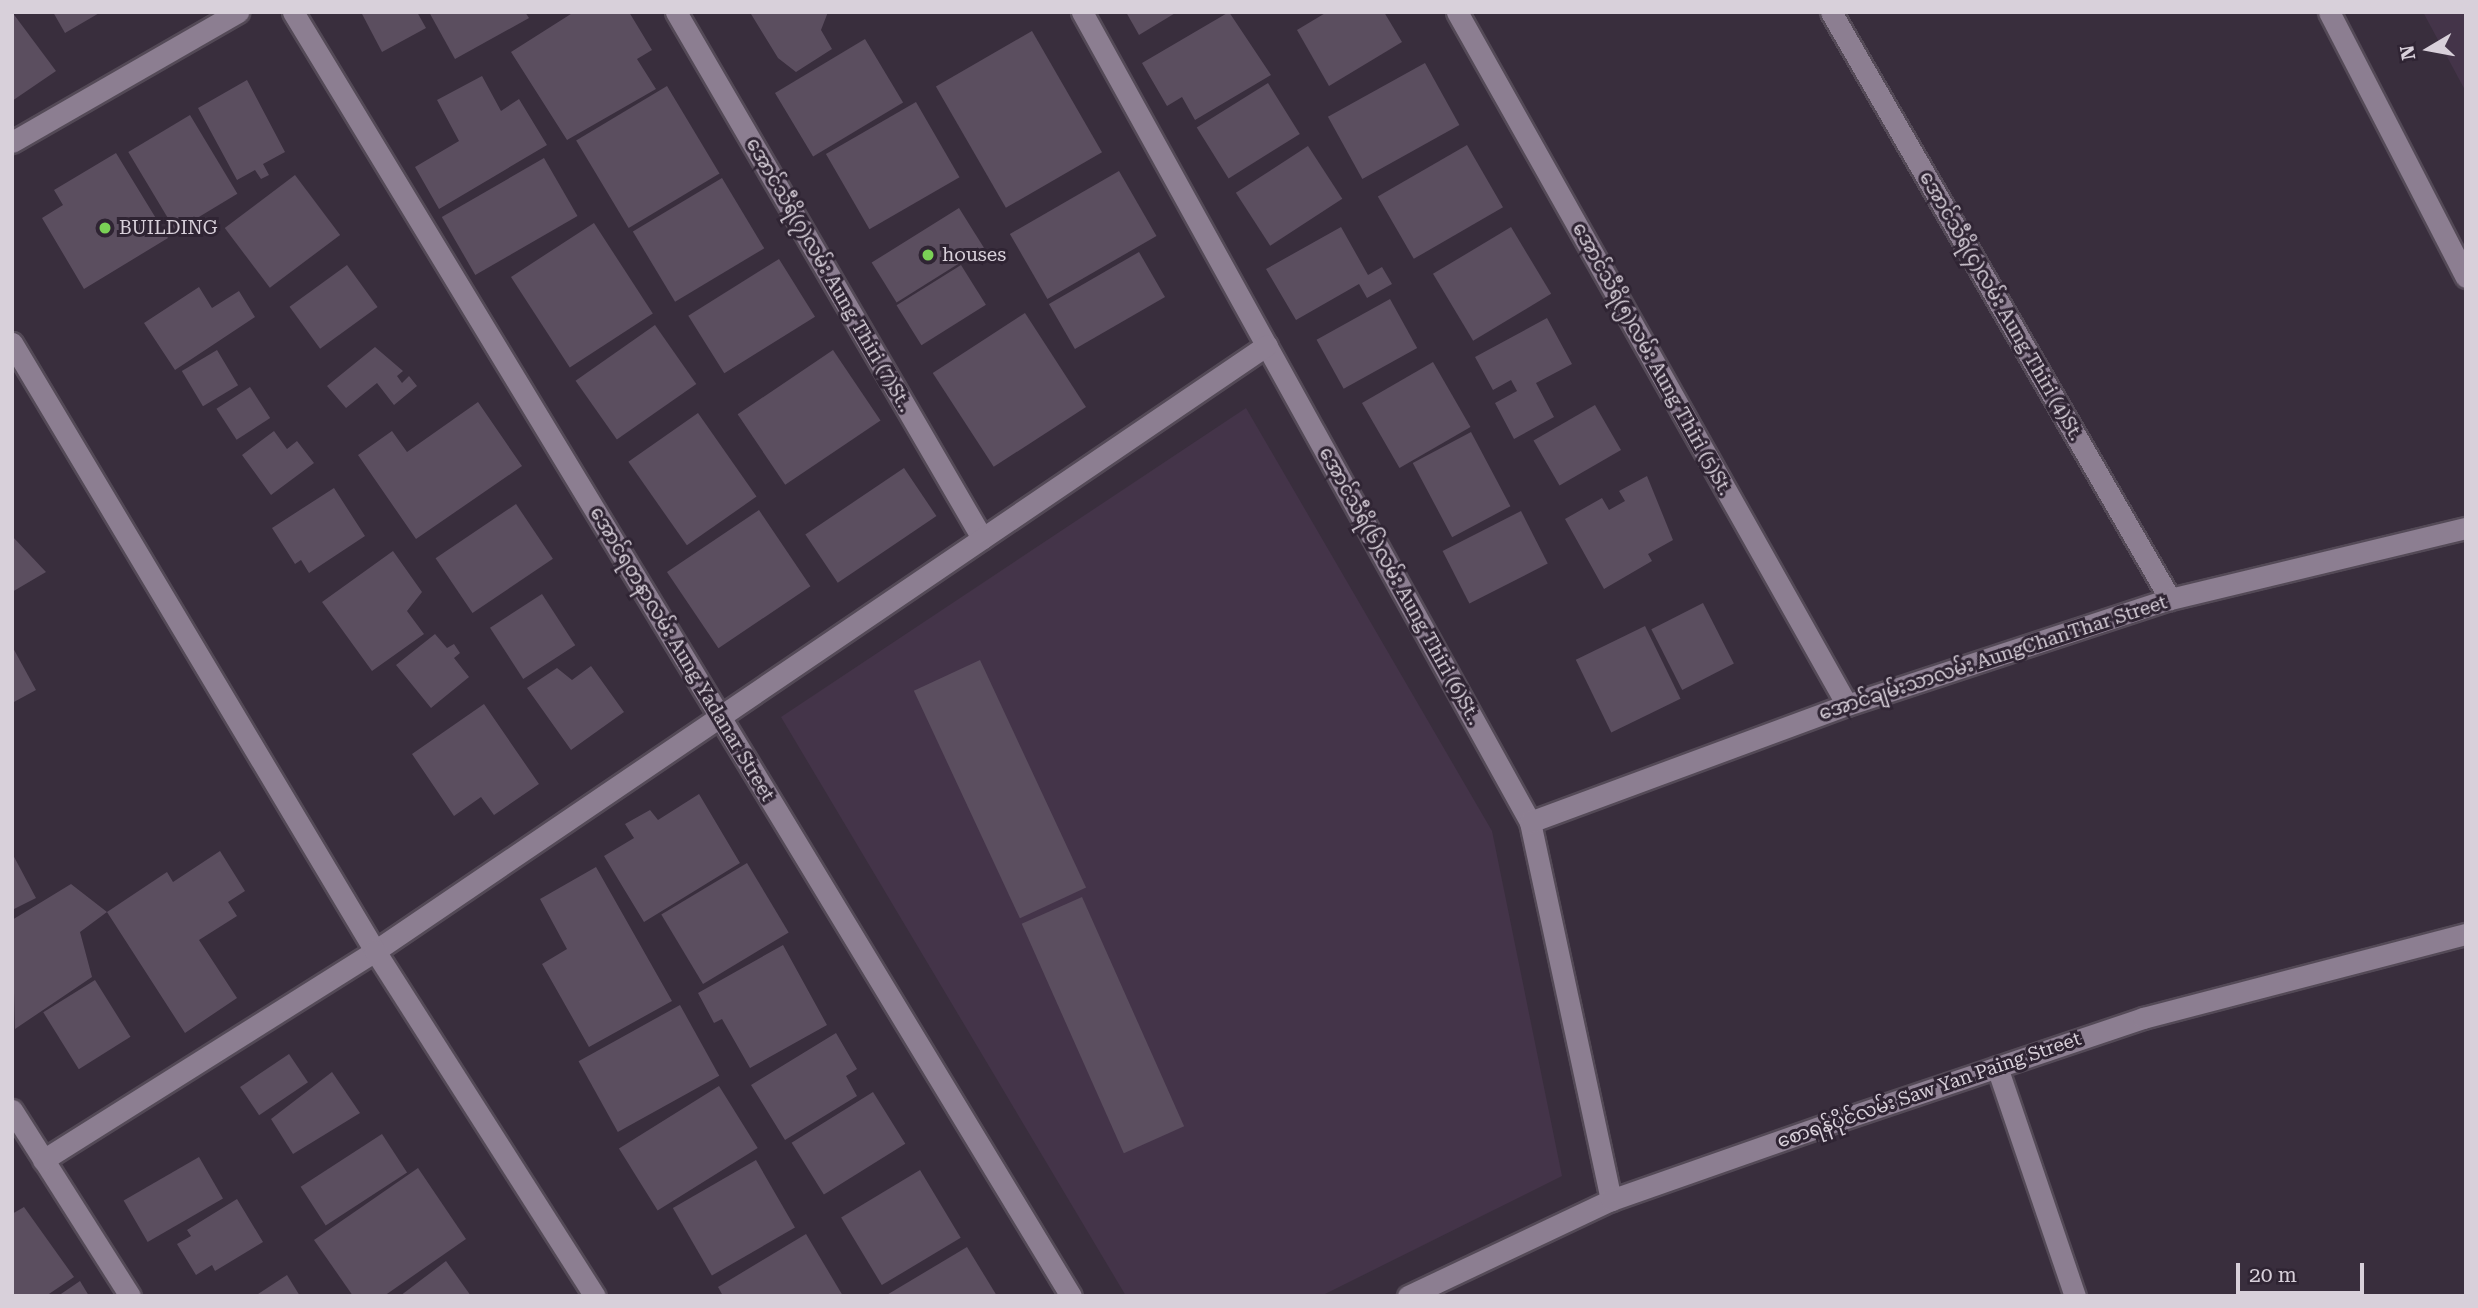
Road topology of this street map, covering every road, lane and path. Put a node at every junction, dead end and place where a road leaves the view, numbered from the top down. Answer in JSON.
{"nodes":[{"id":1,"x":238,"y":12,"type":"edge"},
{"id":2,"x":293,"y":12,"type":"edge"},
{"id":3,"x":676,"y":12,"type":"edge"},
{"id":4,"x":1082,"y":12,"type":"edge"},
{"id":5,"x":1457,"y":12,"type":"edge"},
{"id":6,"x":1831,"y":12,"type":"edge"},
{"id":7,"x":2329,"y":12,"type":"edge"},
{"id":8,"x":12,"y":142,"type":"edge"},
{"id":9,"x":2466,"y":277,"type":"edge"},
{"id":10,"x":12,"y":343,"type":"edge"},
{"id":11,"x":1267,"y":345,"type":"junction"},
{"id":12,"x":2466,"y":528,"type":"edge"},
{"id":13,"x":982,"y":538,"type":"junction"},
{"id":14,"x":2171,"y":599,"type":"junction"},
{"id":15,"x":1847,"y":705,"type":"junction"},
{"id":16,"x":719,"y":715,"type":"junction"},
{"id":17,"x":1530,"y":822,"type":"junction"},
{"id":18,"x":2466,"y":934,"type":"edge"},
{"id":19,"x":375,"y":951,"type":"junction"},
{"id":20,"x":1997,"y":1067,"type":"junction"},
{"id":21,"x":12,"y":1110,"type":"edge"},
{"id":22,"x":43,"y":1160,"type":"junction"},
{"id":23,"x":1611,"y":1200,"type":"junction"},
{"id":24,"x":130,"y":1296,"type":"edge"},
{"id":25,"x":595,"y":1296,"type":"edge"},
{"id":26,"x":1071,"y":1296,"type":"edge"},
{"id":27,"x":1409,"y":1296,"type":"edge"},
{"id":28,"x":2075,"y":1296,"type":"edge"}],
"edges":[{"from":1,"to":8,"type":"street"},
{"from":2,"to":16,"type":"street","name":"အောင်ရတနာလမ်း Aung Yadanar Street"},
{"from":3,"to":13,"type":"street","name":"အောင်သီရိ(၇)လမ်း Aung Thiri (7)St.."},
{"from":4,"to":11,"type":"street","name":"အောင်သီရိ(၆)လမ်း Aung Thiri (6)St.."},
{"from":5,"to":15,"type":"street","name":"အောင်သီရိ(၅)လမ်း Aung Thiri (5)St."},
{"from":6,"to":14,"type":"street","name":"အောင်သီရိ(၄)လမ်း Aung Thiri (4)St."},
{"from":7,"to":9,"type":"street"},
{"from":10,"to":19,"type":"street"},
{"from":11,"to":13,"type":"street"},
{"from":11,"to":17,"type":"street","name":"အောင်သီရိ(၆)လမ်း Aung Thiri (6)St.."},
{"from":12,"to":14,"type":"street","name":"အောင်ချမ်းသာလမ်း AungChanThar Street"},
{"from":13,"to":16,"type":"street"},
{"from":14,"to":15,"type":"street","name":"အောင်ချမ်းသာလမ်း AungChanThar Street"},
{"from":15,"to":17,"type":"street","name":"အောင်ချမ်းသာလမ်း AungChanThar Street"},
{"from":16,"to":19,"type":"street"},
{"from":16,"to":26,"type":"street","name":"အောင်ရတနာလမ်း Aung Yadanar Street"},
{"from":17,"to":23,"type":"street","name":"အောင်သီရိ(၆)လမ်း Aung Thiri (6)St.."},
{"from":18,"to":20,"type":"street","name":"စောရန်ပိုင်လမ်း Saw Yan Paing Street"},
{"from":19,"to":22,"type":"street"},
{"from":19,"to":25,"type":"street"},
{"from":20,"to":23,"type":"street","name":"စောရန်ပိုင်လမ်း Saw Yan Paing Street"},
{"from":20,"to":28,"type":"street"},
{"from":21,"to":22,"type":"street"},
{"from":22,"to":24,"type":"street"},
{"from":23,"to":27,"type":"street","name":"စောရန်ပိုင်လမ်း Saw Yan Paing Street"}]}
